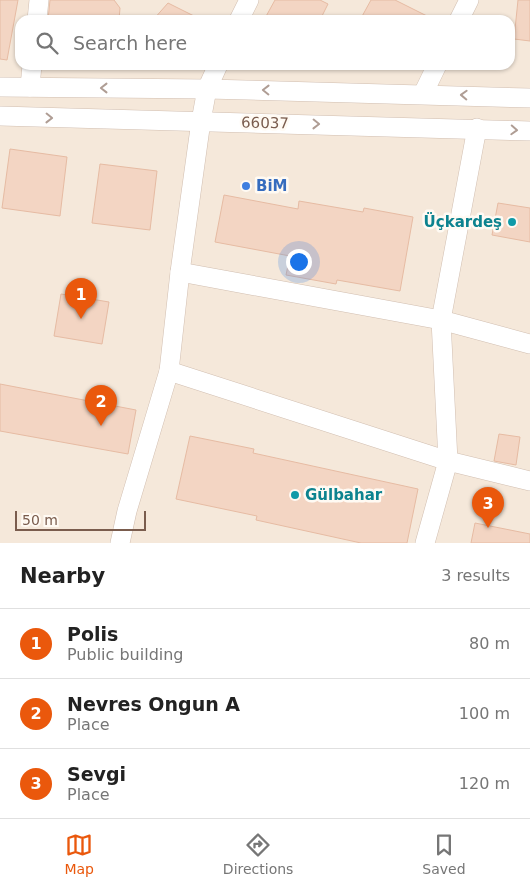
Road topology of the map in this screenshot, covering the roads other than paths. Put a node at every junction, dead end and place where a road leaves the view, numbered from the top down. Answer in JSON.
{"nodes":[{"id":1,"x":39,"y":0,"type":"edge"},
{"id":2,"x":249,"y":0,"type":"edge"},
{"id":3,"x":469,"y":0,"type":"edge"},
{"id":4,"x":38,"y":15,"type":"edge"},
{"id":5,"x":242,"y":15,"type":"edge"},
{"id":6,"x":462,"y":15,"type":"edge"},
{"id":7,"x":32,"y":70,"type":"edge"},
{"id":8,"x":216,"y":70,"type":"edge"},
{"id":9,"x":435,"y":70,"type":"edge"},
{"id":10,"x":0,"y":87,"type":"edge"},
{"id":11,"x":30,"y":87,"type":"junction"},
{"id":12,"x":207,"y":89,"type":"junction"},
{"id":13,"x":423,"y":94,"type":"junction"},
{"id":14,"x":530,"y":98,"type":"edge"},
{"id":15,"x":0,"y":116,"type":"edge"},
{"id":16,"x":201,"y":121,"type":"junction"},
{"id":17,"x":476,"y":128,"type":"junction"},
{"id":18,"x":530,"y":131,"type":"edge"},
{"id":19,"x":180,"y":272,"type":"junction"},
{"id":20,"x":441,"y":320,"type":"junction"},
{"id":21,"x":530,"y":344,"type":"edge"},
{"id":22,"x":169,"y":372,"type":"junction"},
{"id":23,"x":448,"y":461,"type":"junction"},
{"id":24,"x":530,"y":481,"type":"edge"},
{"id":25,"x":120,"y":543,"type":"edge"},
{"id":26,"x":425,"y":543,"type":"edge"}],
"edges":[{"from":1,"to":4,"type":"street"},
{"from":2,"to":5,"type":"street"},
{"from":3,"to":6,"type":"street"},
{"from":7,"to":11,"type":"street"},
{"from":8,"to":12,"type":"street"},
{"from":9,"to":13,"type":"street"},
{"from":10,"to":11,"type":"street"},
{"from":12,"to":11,"type":"street","one_way":true},
{"from":13,"to":12,"type":"street","one_way":true},
{"from":12,"to":16,"type":"street"},
{"from":14,"to":13,"type":"street","one_way":true},
{"from":15,"to":16,"type":"street","name":"66037","one_way":true},
{"from":16,"to":17,"type":"street","name":"66037","one_way":true},
{"from":16,"to":19,"type":"street"},
{"from":17,"to":18,"type":"street","name":"66037","one_way":true},
{"from":17,"to":20,"type":"street"},
{"from":19,"to":20,"type":"street"},
{"from":19,"to":22,"type":"street"},
{"from":20,"to":21,"type":"street"},
{"from":20,"to":23,"type":"street"},
{"from":22,"to":23,"type":"street"},
{"from":22,"to":25,"type":"street"},
{"from":23,"to":24,"type":"street"},
{"from":23,"to":26,"type":"street"}]}
